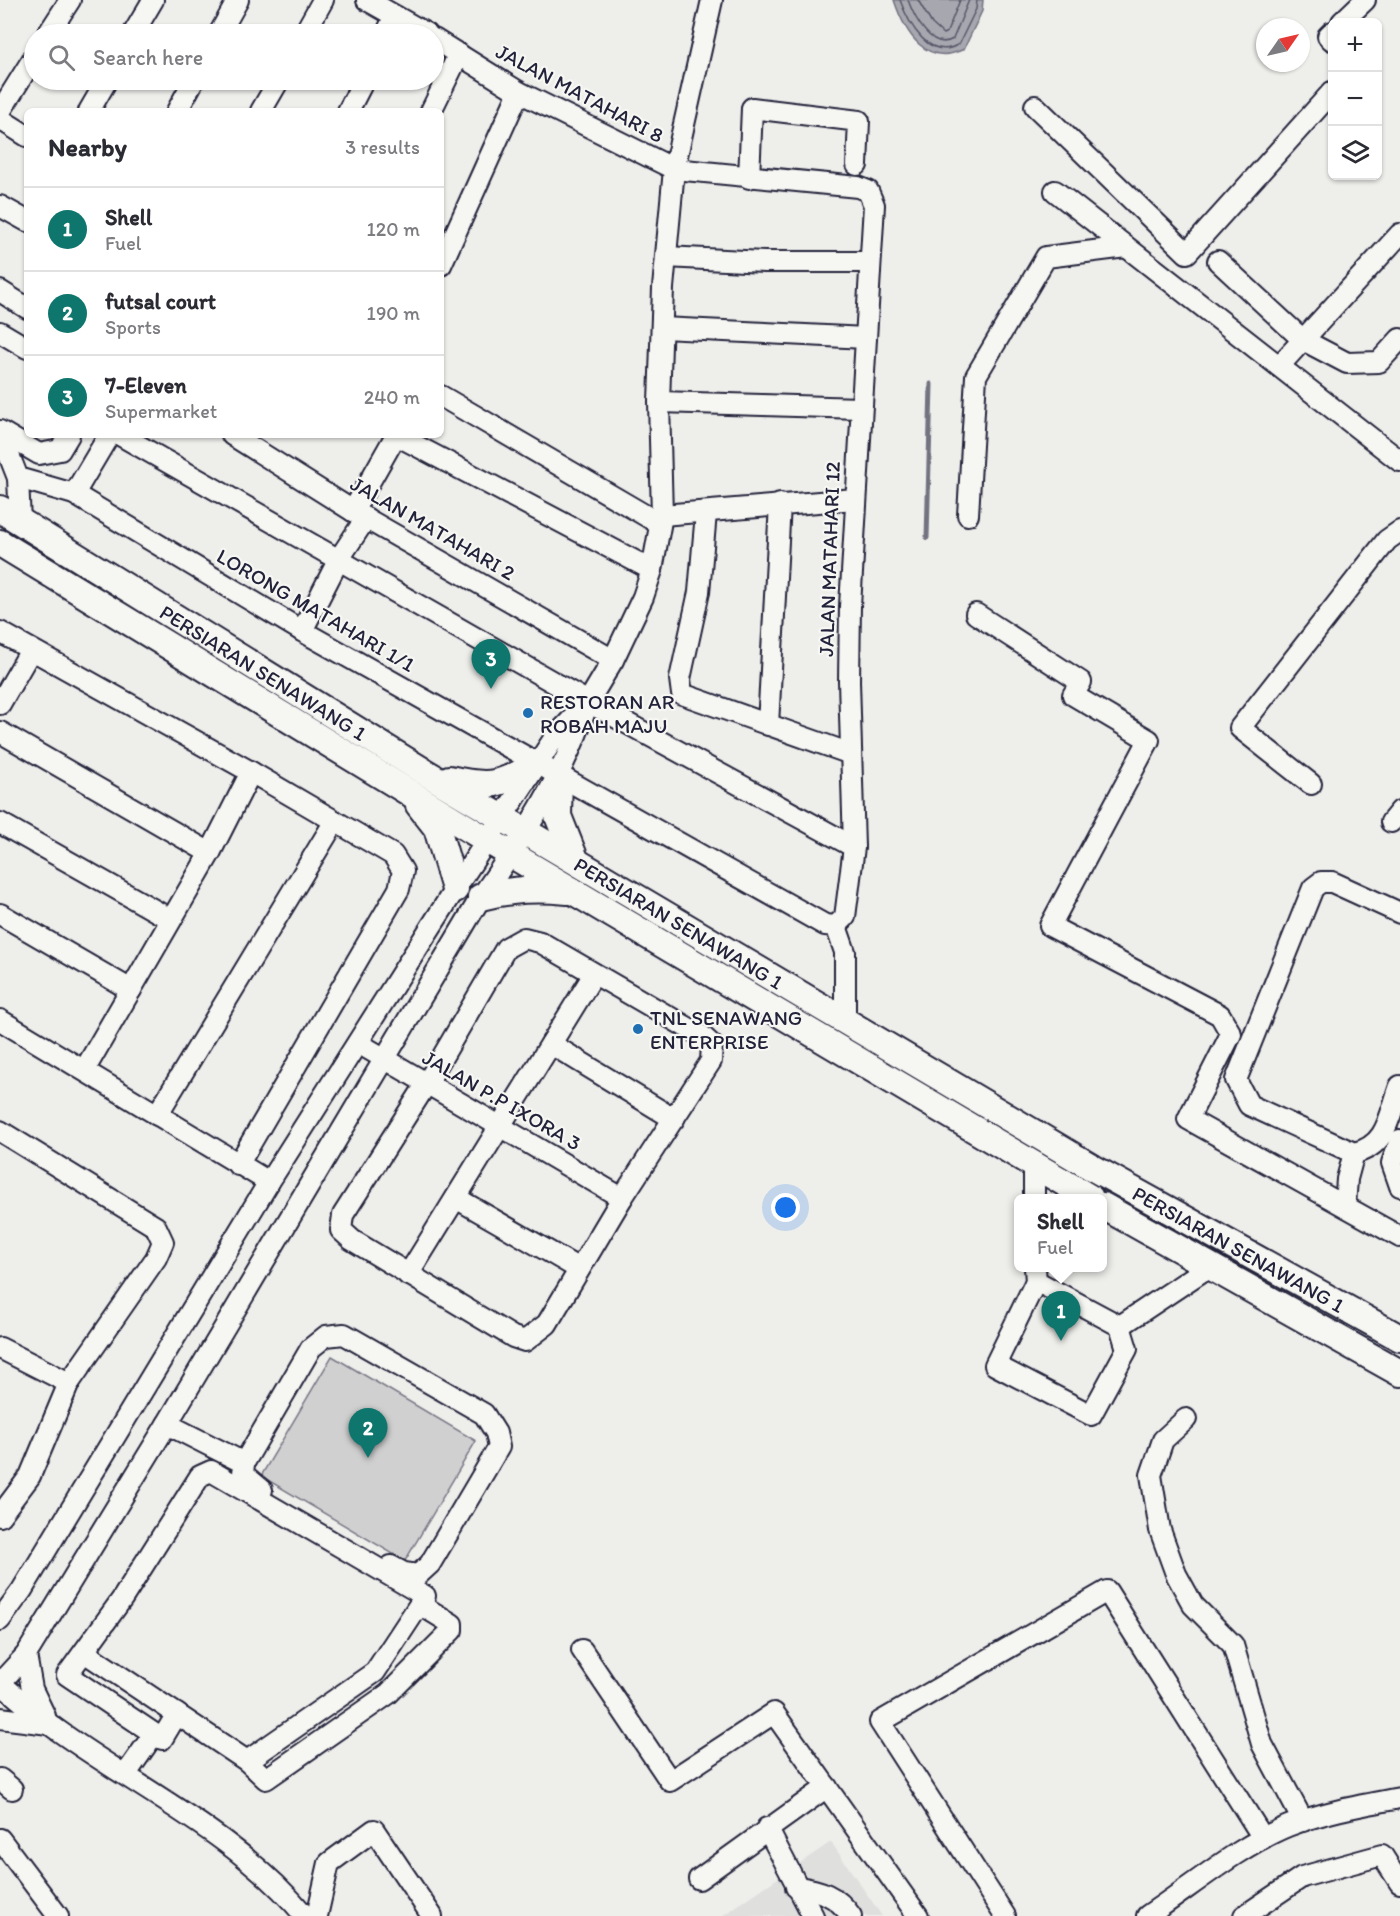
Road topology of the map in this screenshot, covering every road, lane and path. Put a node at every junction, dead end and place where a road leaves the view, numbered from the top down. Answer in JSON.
{"nodes":[{"id":1,"x":70,"y":0,"type":"edge"},
{"id":2,"x":153,"y":0,"type":"edge"},
{"id":3,"x":238,"y":0,"type":"edge"},
{"id":4,"x":323,"y":0,"type":"edge"},
{"id":5,"x":367,"y":0,"type":"edge"},
{"id":6,"x":712,"y":0,"type":"edge"},
{"id":7,"x":1365,"y":0,"type":"edge"},
{"id":8,"x":395,"y":16,"type":"junction"},
{"id":9,"x":1346,"y":18,"type":"edge"},
{"id":10,"x":54,"y":24,"type":"edge"},
{"id":11,"x":139,"y":24,"type":"edge"},
{"id":12,"x":225,"y":24,"type":"edge"},
{"id":13,"x":310,"y":24,"type":"edge"},
{"id":14,"x":391,"y":24,"type":"edge"},
{"id":15,"x":409,"y":24,"type":"edge"},
{"id":16,"x":444,"y":45,"type":"edge"},
{"id":17,"x":459,"y":54,"type":"junction"},
{"id":18,"x":24,"y":73,"type":"edge"},
{"id":19,"x":444,"y":85,"type":"edge"},
{"id":20,"x":101,"y":90,"type":"edge"},
{"id":21,"x":189,"y":90,"type":"edge"},
{"id":22,"x":273,"y":90,"type":"edge"},
{"id":23,"x":359,"y":90,"type":"edge"},
{"id":24,"x":441,"y":90,"type":"edge"},
{"id":25,"x":519,"y":93,"type":"junction"},
{"id":26,"x":1328,"y":96,"type":"edge"},
{"id":27,"x":1035,"y":106,"type":"dead end"},
{"id":28,"x":90,"y":108,"type":"edge"},
{"id":29,"x":179,"y":108,"type":"edge"},
{"id":30,"x":263,"y":108,"type":"edge"},
{"id":31,"x":350,"y":108,"type":"edge"},
{"id":32,"x":432,"y":108,"type":"edge"},
{"id":33,"x":0,"y":112,"type":"edge"},
{"id":34,"x":0,"y":119,"type":"edge"},
{"id":35,"x":24,"y":133,"type":"edge"},
{"id":36,"x":857,"y":165,"type":"dead end"},
{"id":37,"x":674,"y":169,"type":"junction"},
{"id":38,"x":749,"y":178,"type":"junction"},
{"id":39,"x":868,"y":191,"type":"joint"},
{"id":40,"x":1055,"y":191,"type":"dead end"},
{"id":41,"x":0,"y":206,"type":"edge"},
{"id":42,"x":24,"y":219,"type":"edge"},
{"id":43,"x":1400,"y":234,"type":"edge"},
{"id":44,"x":1126,"y":247,"type":"junction"},
{"id":45,"x":666,"y":257,"type":"junction"},
{"id":46,"x":444,"y":258,"type":"edge"},
{"id":47,"x":1218,"y":261,"type":"dead end"},
{"id":48,"x":870,"y":262,"type":"junction"},
{"id":49,"x":0,"y":291,"type":"edge"},
{"id":50,"x":24,"y":306,"type":"edge"},
{"id":51,"x":662,"y":328,"type":"junction"},
{"id":52,"x":0,"y":332,"type":"edge"},
{"id":53,"x":866,"y":338,"type":"junction"},
{"id":54,"x":1400,"y":339,"type":"edge"},
{"id":55,"x":1303,"y":340,"type":"junction"},
{"id":56,"x":24,"y":346,"type":"edge"},
{"id":57,"x":1279,"y":366,"type":"junction"},
{"id":58,"x":444,"y":398,"type":"edge"},
{"id":59,"x":658,"y":402,"type":"junction"},
{"id":60,"x":860,"y":408,"type":"junction"},
{"id":61,"x":0,"y":432,"type":"edge"},
{"id":62,"x":67,"y":438,"type":"edge"},
{"id":63,"x":107,"y":438,"type":"edge"},
{"id":64,"x":125,"y":438,"type":"edge"},
{"id":65,"x":236,"y":438,"type":"edge"},
{"id":66,"x":395,"y":438,"type":"edge"},
{"id":67,"x":402,"y":438,"type":"edge"},
{"id":68,"x":1400,"y":461,"type":"edge"},
{"id":69,"x":18,"y":478,"type":"junction"},
{"id":70,"x":74,"y":494,"type":"junction"},
{"id":71,"x":855,"y":499,"type":"junction"},
{"id":72,"x":780,"y":504,"type":"junction"},
{"id":73,"x":706,"y":513,"type":"junction"},
{"id":74,"x":359,"y":514,"type":"junction"},
{"id":75,"x":968,"y":514,"type":"dead end"},
{"id":76,"x":10,"y":515,"type":"edge"},
{"id":77,"x":661,"y":519,"type":"junction"},
{"id":78,"x":1400,"y":531,"type":"edge"},
{"id":79,"x":0,"y":543,"type":"edge"},
{"id":80,"x":339,"y":559,"type":"junction"},
{"id":81,"x":652,"y":570,"type":"junction"},
{"id":82,"x":976,"y":614,"type":"dead end"},
{"id":83,"x":302,"y":631,"type":"junction"},
{"id":84,"x":0,"y":632,"type":"edge"},
{"id":85,"x":31,"y":650,"type":"junction"},
{"id":86,"x":613,"y":660,"type":"junction"},
{"id":87,"x":588,"y":702,"type":"junction"},
{"id":88,"x":0,"y":704,"type":"edge"},
{"id":89,"x":768,"y":725,"type":"junction"},
{"id":90,"x":0,"y":732,"type":"edge"},
{"id":91,"x":851,"y":754,"type":"junction"},
{"id":92,"x":536,"y":764,"type":"junction"},
{"id":93,"x":251,"y":772,"type":"junction"},
{"id":94,"x":559,"y":775,"type":"junction"},
{"id":95,"x":434,"y":776,"type":"junction"},
{"id":96,"x":1311,"y":784,"type":"dead end"},
{"id":97,"x":412,"y":795,"type":"junction"},
{"id":98,"x":502,"y":818,"type":"junction"},
{"id":99,"x":334,"y":821,"type":"junction"},
{"id":100,"x":0,"y":823,"type":"edge"},
{"id":101,"x":527,"y":830,"type":"junction"},
{"id":102,"x":487,"y":840,"type":"junction"},
{"id":103,"x":854,"y":847,"type":"junction"},
{"id":104,"x":210,"y":853,"type":"junction"},
{"id":105,"x":512,"y":854,"type":"junction"},
{"id":106,"x":575,"y":859,"type":"junction"},
{"id":107,"x":455,"y":888,"type":"junction"},
{"id":108,"x":574,"y":892,"type":"junction"},
{"id":109,"x":482,"y":897,"type":"junction"},
{"id":110,"x":1400,"y":913,"type":"edge"},
{"id":111,"x":0,"y":914,"type":"edge"},
{"id":112,"x":170,"y":919,"type":"junction"},
{"id":113,"x":836,"y":926,"type":"junction"},
{"id":114,"x":594,"y":974,"type":"junction"},
{"id":115,"x":131,"y":990,"type":"junction"},
{"id":116,"x":0,"y":1020,"type":"edge"},
{"id":117,"x":844,"y":1020,"type":"junction"},
{"id":118,"x":358,"y":1043,"type":"junction"},
{"id":119,"x":551,"y":1044,"type":"junction"},
{"id":120,"x":384,"y":1058,"type":"junction"},
{"id":121,"x":85,"y":1069,"type":"junction"},
{"id":122,"x":427,"y":1083,"type":"junction"},
{"id":123,"x":1400,"y":1086,"type":"edge"},
{"id":124,"x":157,"y":1115,"type":"junction"},
{"id":125,"x":674,"y":1119,"type":"junction"},
{"id":126,"x":500,"y":1126,"type":"junction"},
{"id":127,"x":0,"y":1131,"type":"edge"},
{"id":128,"x":1400,"y":1140,"type":"edge"},
{"id":129,"x":1354,"y":1153,"type":"junction"},
{"id":130,"x":238,"y":1165,"type":"junction"},
{"id":131,"x":1034,"y":1166,"type":"junction"},
{"id":132,"x":269,"y":1182,"type":"junction"},
{"id":133,"x":1400,"y":1186,"type":"edge"},
{"id":134,"x":1034,"y":1194,"type":"edge"},
{"id":135,"x":1083,"y":1194,"type":"edge"},
{"id":136,"x":456,"y":1198,"type":"junction"},
{"id":137,"x":622,"y":1198,"type":"junction"},
{"id":138,"x":1345,"y":1206,"type":"junction"},
{"id":139,"x":1107,"y":1208,"type":"edge"},
{"id":140,"x":1400,"y":1237,"type":"edge"},
{"id":141,"x":1210,"y":1266,"type":"junction"},
{"id":142,"x":579,"y":1269,"type":"junction"},
{"id":143,"x":1036,"y":1274,"type":"edge"},
{"id":144,"x":408,"y":1275,"type":"junction"},
{"id":145,"x":1120,"y":1326,"type":"junction"},
{"id":146,"x":1400,"y":1338,"type":"edge"},
{"id":147,"x":0,"y":1348,"type":"edge"},
{"id":148,"x":1400,"y":1373,"type":"edge"},
{"id":149,"x":69,"y":1383,"type":"junction"},
{"id":150,"x":1186,"y":1419,"type":"dead end"},
{"id":151,"x":167,"y":1424,"type":"junction"},
{"id":152,"x":244,"y":1463,"type":"junction"},
{"id":153,"x":0,"y":1516,"type":"edge"},
{"id":154,"x":420,"y":1605,"type":"junction"},
{"id":155,"x":0,"y":1620,"type":"edge"},
{"id":156,"x":582,"y":1650,"type":"dead end"},
{"id":157,"x":84,"y":1652,"type":"junction"},
{"id":158,"x":26,"y":1654,"type":"junction"},
{"id":159,"x":177,"y":1714,"type":"junction"},
{"id":160,"x":0,"y":1718,"type":"edge"},
{"id":161,"x":49,"y":1724,"type":"junction"},
{"id":162,"x":154,"y":1734,"type":"junction"},
{"id":163,"x":247,"y":1761,"type":"junction"},
{"id":164,"x":126,"y":1774,"type":"junction"},
{"id":165,"x":827,"y":1787,"type":"junction"},
{"id":166,"x":1400,"y":1798,"type":"edge"},
{"id":167,"x":1303,"y":1821,"type":"junction"},
{"id":168,"x":767,"y":1828,"type":"junction"},
{"id":169,"x":1263,"y":1838,"type":"junction"},
{"id":170,"x":0,"y":1839,"type":"edge"},
{"id":171,"x":699,"y":1879,"type":"dead end"},
{"id":172,"x":1400,"y":1883,"type":"edge"},
{"id":173,"x":796,"y":1887,"type":"junction"},
{"id":174,"x":58,"y":1916,"type":"edge"},
{"id":175,"x":305,"y":1916,"type":"edge"},
{"id":176,"x":316,"y":1916,"type":"edge"},
{"id":177,"x":432,"y":1916,"type":"edge"},
{"id":178,"x":813,"y":1916,"type":"edge"},
{"id":179,"x":851,"y":1916,"type":"edge"},
{"id":180,"x":918,"y":1916,"type":"edge"},
{"id":181,"x":1005,"y":1916,"type":"edge"},
{"id":182,"x":1147,"y":1916,"type":"edge"},
{"id":183,"x":1244,"y":1916,"type":"edge"}],
"edges":[{"from":1,"to":10,"type":"street"},
{"from":2,"to":11,"type":"street"},
{"from":3,"to":12,"type":"street"},
{"from":4,"to":13,"type":"street"},
{"from":5,"to":8,"type":"street"},
{"from":6,"to":37,"type":"street"},
{"from":7,"to":9,"type":"street"},
{"from":8,"to":14,"type":"street"},
{"from":8,"to":15,"type":"street"},
{"from":16,"to":17,"type":"street","name":"JALAN MATAHARI 8"},
{"from":17,"to":19,"type":"street"},
{"from":17,"to":25,"type":"street","name":"JALAN MATAHARI 8"},
{"from":18,"to":33,"type":"street"},
{"from":20,"to":28,"type":"street"},
{"from":21,"to":29,"type":"street"},
{"from":22,"to":30,"type":"street"},
{"from":23,"to":31,"type":"street"},
{"from":24,"to":32,"type":"street"},
{"from":25,"to":37,"type":"street","name":"JALAN MATAHARI 8"},
{"from":25,"to":46,"type":"street"},
{"from":26,"to":27,"type":"street"},
{"from":34,"to":35,"type":"street"},
{"from":36,"to":38,"type":"street"},
{"from":37,"to":38,"type":"street","name":"JALAN MATAHARI 8"},
{"from":37,"to":45,"type":"street"},
{"from":38,"to":39,"type":"street","name":"JALAN MATAHARI 8"},
{"from":39,"to":48,"type":"street","name":"JALAN MATAHARI 12"},
{"from":40,"to":44,"type":"street"},
{"from":41,"to":42,"type":"street"},
{"from":43,"to":55,"type":"street"},
{"from":44,"to":57,"type":"street"},
{"from":44,"to":75,"type":"street"},
{"from":45,"to":48,"type":"street"},
{"from":45,"to":51,"type":"street"},
{"from":47,"to":55,"type":"street"},
{"from":48,"to":53,"type":"street","name":"JALAN MATAHARI 12"},
{"from":49,"to":50,"type":"street"},
{"from":51,"to":53,"type":"street"},
{"from":51,"to":59,"type":"street"},
{"from":52,"to":56,"type":"street"},
{"from":53,"to":60,"type":"street","name":"JALAN MATAHARI 12"},
{"from":54,"to":55,"type":"street"},
{"from":55,"to":57,"type":"street"},
{"from":57,"to":68,"type":"street"},
{"from":58,"to":77,"type":"street"},
{"from":59,"to":60,"type":"street"},
{"from":59,"to":77,"type":"street"},
{"from":60,"to":71,"type":"street","name":"JALAN MATAHARI 12"},
{"from":61,"to":62,"type":"street"},
{"from":61,"to":69,"type":"street"},
{"from":63,"to":70,"type":"street"},
{"from":64,"to":80,"type":"street"},
{"from":65,"to":74,"type":"street","name":"JALAN MATAHARI 2"},
{"from":66,"to":74,"type":"street"},
{"from":67,"to":81,"type":"street"},
{"from":69,"to":70,"type":"street","name":"LORONG MATAHARI 1/1"},
{"from":69,"to":76,"type":"street"},
{"from":70,"to":83,"type":"street","name":"LORONG MATAHARI 1/1"},
{"from":71,"to":72,"type":"street"},
{"from":71,"to":91,"type":"street","name":"JALAN MATAHARI 12"},
{"from":72,"to":73,"type":"street"},
{"from":72,"to":89,"type":"street"},
{"from":73,"to":77,"type":"street"},
{"from":73,"to":89,"type":"street"},
{"from":74,"to":80,"type":"street"},
{"from":74,"to":86,"type":"street","name":"JALAN MATAHARI 2"},
{"from":76,"to":95,"type":"main road","name":"PERSIARAN SENAWANG 1"},
{"from":77,"to":81,"type":"street"},
{"from":78,"to":96,"type":"street"},
{"from":79,"to":97,"type":"main road","name":"PERSIARAN SENAWANG 1"},
{"from":80,"to":83,"type":"street"},
{"from":80,"to":87,"type":"street"},
{"from":81,"to":86,"type":"street"},
{"from":82,"to":138,"type":"street"},
{"from":83,"to":92,"type":"street","name":"LORONG MATAHARI 1/1"},
{"from":84,"to":85,"type":"street"},
{"from":85,"to":88,"type":"street"},
{"from":85,"to":93,"type":"street"},
{"from":86,"to":87,"type":"street"},
{"from":87,"to":92,"type":"street"},
{"from":87,"to":94,"type":"street"},
{"from":87,"to":103,"type":"street"},
{"from":89,"to":91,"type":"street"},
{"from":90,"to":104,"type":"street"},
{"from":91,"to":103,"type":"street","name":"JALAN MATAHARI 12"},
{"from":92,"to":94,"type":"street","name":"LORONG MATAHARI 1/1"},
{"from":92,"to":95,"type":"main road"},
{"from":92,"to":98,"type":"street"},
{"from":93,"to":99,"type":"street"},
{"from":93,"to":104,"type":"street"},
{"from":94,"to":101,"type":"street"},
{"from":94,"to":106,"type":"main road"},
{"from":94,"to":113,"type":"street","name":"LORONG MATAHARI 1/1"},
{"from":95,"to":98,"type":"main road","name":"PERSIARAN SENAWANG 1"},
{"from":97,"to":102,"type":"main road","name":"PERSIARAN SENAWANG 1"},
{"from":97,"to":107,"type":"main road"},
{"from":98,"to":101,"type":"main road","name":"PERSIARAN SENAWANG 1"},
{"from":98,"to":102,"type":"street"},
{"from":99,"to":124,"type":"street"},
{"from":99,"to":130,"type":"street"},
{"from":100,"to":112,"type":"street"},
{"from":101,"to":105,"type":"street"},
{"from":101,"to":106,"type":"main road","name":"PERSIARAN SENAWANG 1"},
{"from":102,"to":105,"type":"main road","name":"PERSIARAN SENAWANG 1"},
{"from":102,"to":107,"type":"street"},
{"from":103,"to":113,"type":"street","name":"JALAN MATAHARI 12"},
{"from":104,"to":112,"type":"street"},
{"from":105,"to":108,"type":"main road","name":"PERSIARAN SENAWANG 1"},
{"from":105,"to":109,"type":"street"},
{"from":106,"to":117,"type":"main road","name":"PERSIARAN SENAWANG 1"},
{"from":107,"to":118,"type":"street"},
{"from":108,"to":109,"type":"main road"},
{"from":108,"to":131,"type":"main road","name":"PERSIARAN SENAWANG 1"},
{"from":109,"to":120,"type":"street"},
{"from":110,"to":129,"type":"street"},
{"from":111,"to":115,"type":"street"},
{"from":112,"to":115,"type":"street"},
{"from":113,"to":117,"type":"street"},
{"from":114,"to":119,"type":"street"},
{"from":114,"to":122,"type":"street"},
{"from":114,"to":125,"type":"street"},
{"from":115,"to":121,"type":"street"},
{"from":116,"to":121,"type":"street"},
{"from":117,"to":146,"type":"main road","name":"PERSIARAN SENAWANG 1"},
{"from":118,"to":120,"type":"street","name":"JALAN P.P IXORA 3"},
{"from":118,"to":132,"type":"street"},
{"from":119,"to":125,"type":"street"},
{"from":119,"to":126,"type":"street"},
{"from":120,"to":122,"type":"street","name":"JALAN P.P IXORA 3"},
{"from":120,"to":151,"type":"street"},
{"from":121,"to":124,"type":"street"},
{"from":122,"to":126,"type":"street","name":"JALAN P.P IXORA 3"},
{"from":122,"to":144,"type":"street"},
{"from":123,"to":129,"type":"street"},
{"from":124,"to":130,"type":"street"},
{"from":125,"to":137,"type":"street"},
{"from":126,"to":136,"type":"street"},
{"from":126,"to":137,"type":"street","name":"JALAN P.P IXORA 3"},
{"from":127,"to":149,"type":"street"},
{"from":128,"to":133,"type":"street"},
{"from":129,"to":138,"type":"street"},
{"from":130,"to":132,"type":"street"},
{"from":131,"to":134,"type":"street"},
{"from":131,"to":135,"type":"main road","name":"PERSIARAN SENAWANG 1"},
{"from":132,"to":155,"type":"street"},
{"from":136,"to":142,"type":"street"},
{"from":136,"to":144,"type":"street"},
{"from":137,"to":142,"type":"street"},
{"from":138,"to":140,"type":"street"},
{"from":139,"to":141,"type":"main road","name":"PERSIARAN SENAWANG 1"},
{"from":141,"to":145,"type":"street"},
{"from":141,"to":148,"type":"main road","name":"PERSIARAN SENAWANG 1"},
{"from":142,"to":144,"type":"street"},
{"from":143,"to":145,"type":"street"},
{"from":143,"to":145,"type":"street"},
{"from":147,"to":149,"type":"street"},
{"from":149,"to":153,"type":"street"},
{"from":150,"to":167,"type":"street"},
{"from":151,"to":152,"type":"street"},
{"from":151,"to":158,"type":"street"},
{"from":152,"to":152,"type":"street"},
{"from":154,"to":157,"type":"street"},
{"from":154,"to":163,"type":"street"},
{"from":154,"to":163,"type":"street"},
{"from":156,"to":165,"type":"street"},
{"from":157,"to":159,"type":"street"},
{"from":157,"to":162,"type":"street"},
{"from":158,"to":161,"type":"street"},
{"from":158,"to":161,"type":"street"},
{"from":159,"to":162,"type":"street"},
{"from":159,"to":163,"type":"street"},
{"from":160,"to":161,"type":"street"},
{"from":161,"to":164,"type":"street"},
{"from":162,"to":164,"type":"street"},
{"from":164,"to":175,"type":"street"},
{"from":165,"to":168,"type":"street"},
{"from":165,"to":180,"type":"street"},
{"from":166,"to":167,"type":"street"},
{"from":167,"to":169,"type":"street"},
{"from":168,"to":171,"type":"street"},
{"from":168,"to":173,"type":"street"},
{"from":169,"to":181,"type":"street"},
{"from":169,"to":182,"type":"street"},
{"from":170,"to":174,"type":"street"},
{"from":172,"to":183,"type":"street"},
{"from":173,"to":178,"type":"street"},
{"from":173,"to":179,"type":"street"},
{"from":176,"to":177,"type":"street"}]}
